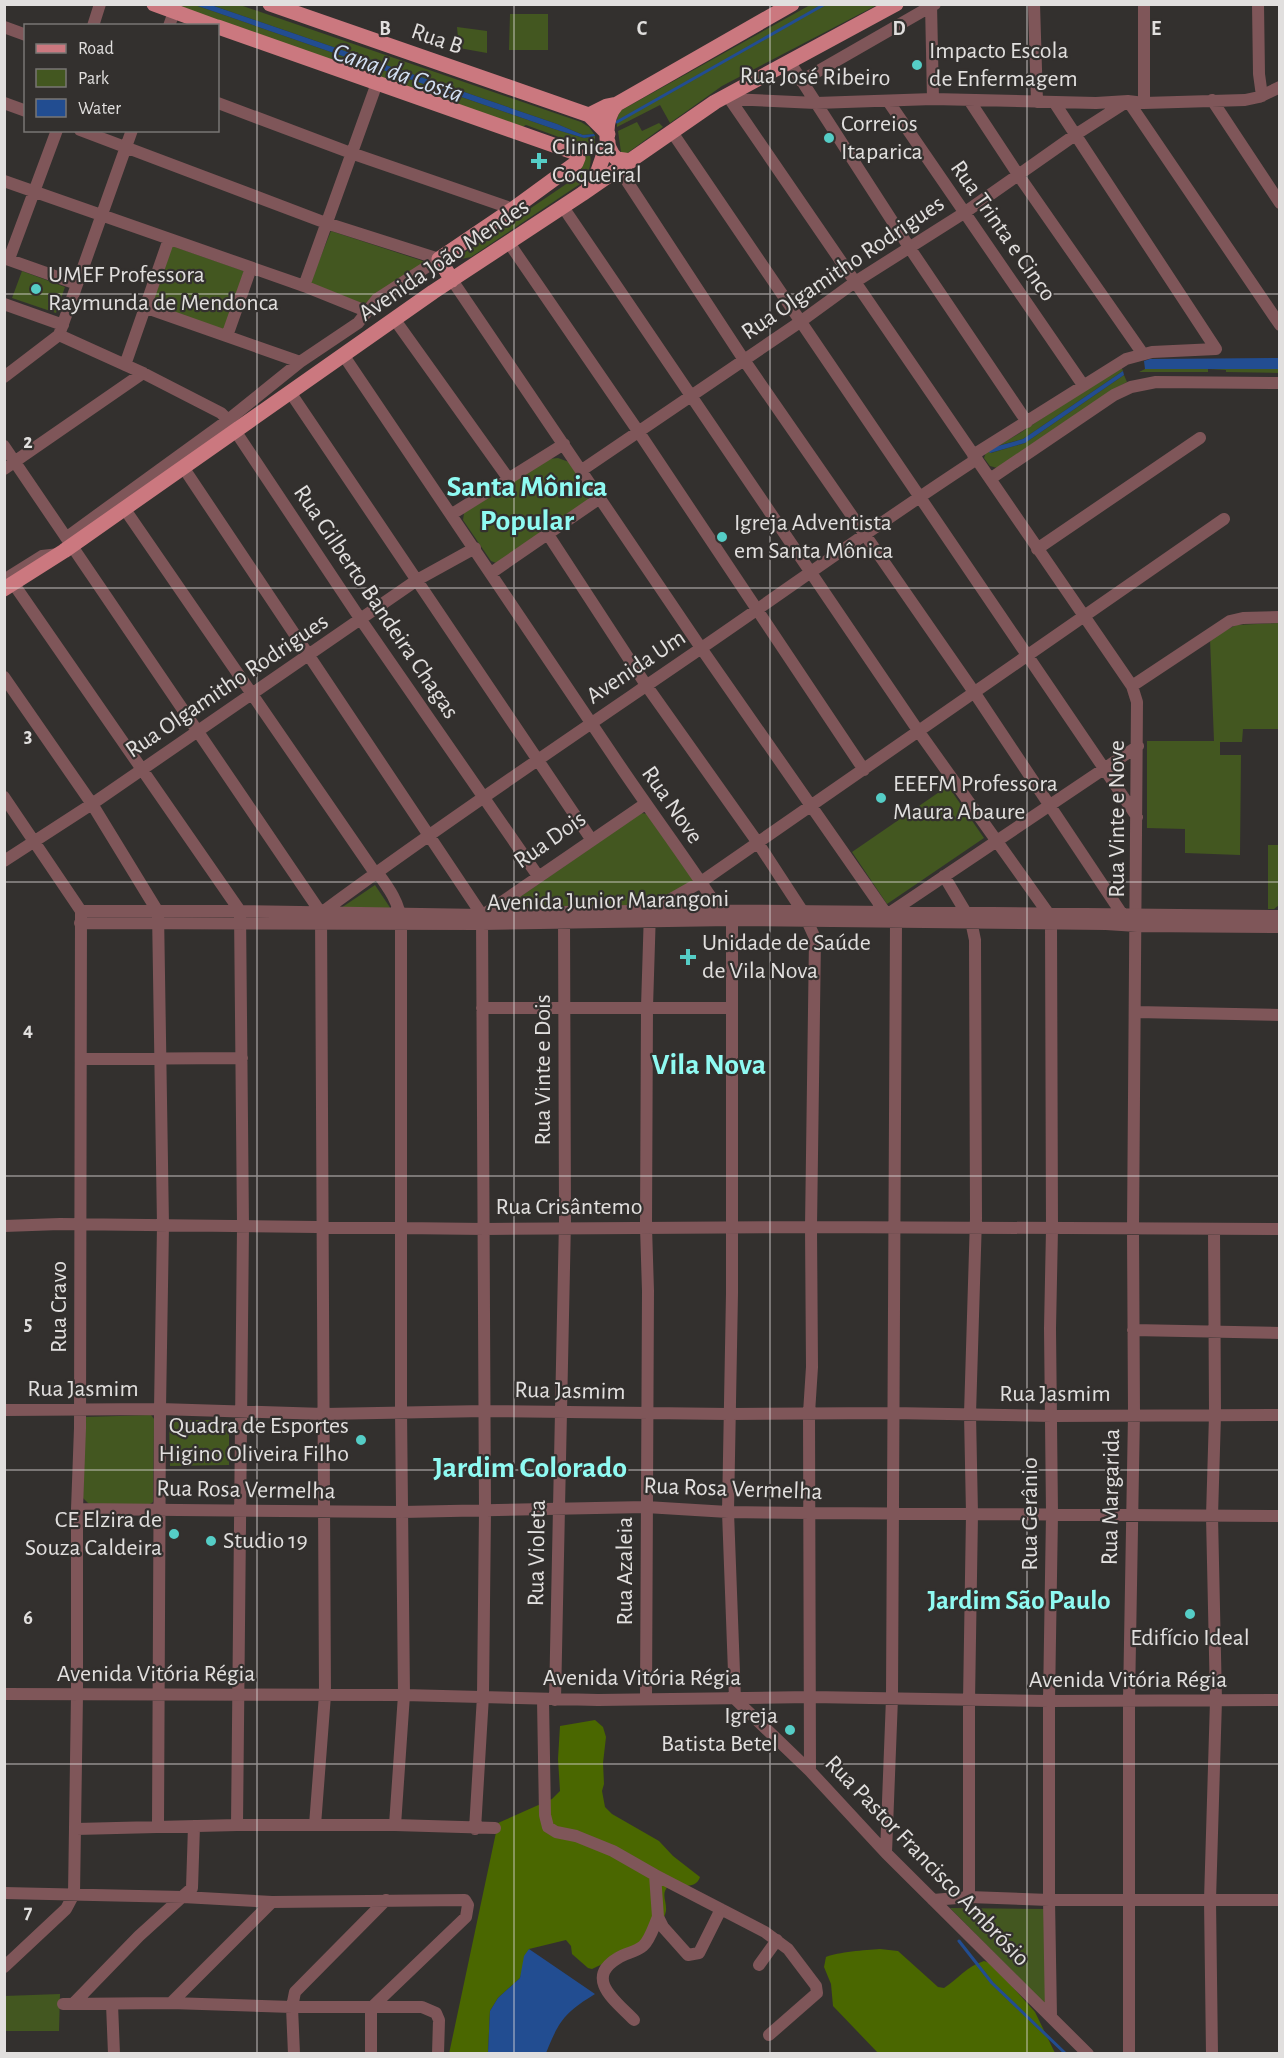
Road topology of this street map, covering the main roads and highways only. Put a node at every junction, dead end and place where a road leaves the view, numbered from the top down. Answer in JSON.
{"nodes":[{"id":1,"x":154,"y":4,"type":"edge"},
{"id":2,"x":270,"y":4,"type":"edge"},
{"id":3,"x":792,"y":4,"type":"edge"},
{"id":4,"x":896,"y":4,"type":"edge"},
{"id":5,"x":172,"y":19,"type":"edge"},
{"id":6,"x":203,"y":24,"type":"edge"},
{"id":7,"x":219,"y":27,"type":"edge"},
{"id":8,"x":617,"y":104,"type":"junction"},
{"id":9,"x":589,"y":116,"type":"junction"},
{"id":10,"x":608,"y":138,"type":"junction"},
{"id":11,"x":625,"y":165,"type":"junction"},
{"id":12,"x":582,"y":194,"type":"junction"},
{"id":13,"x":452,"y":280,"type":"junction"},
{"id":14,"x":7,"y":584,"type":"edge"}],
"edges":[{"from":1,"to":5,"type":"main road"},
{"from":2,"to":9,"type":"main road","name":"Rua B"},
{"from":3,"to":8,"type":"main road"},
{"from":4,"to":11,"type":"main road","name":"Avenida João Mendes"},
{"from":5,"to":6,"type":"main road"},
{"from":7,"to":13,"type":"main road"},
{"from":8,"to":9,"type":"main road"},
{"from":8,"to":10,"type":"main road"},
{"from":9,"to":10,"type":"main road"},
{"from":10,"to":11,"type":"main road"},
{"from":10,"to":12,"type":"main road"},
{"from":11,"to":12,"type":"main road","name":"Avenida João Mendes"},
{"from":12,"to":13,"type":"main road","name":"Avenida João Mendes"},
{"from":13,"to":14,"type":"main road","name":"Avenida João Mendes"}]}
